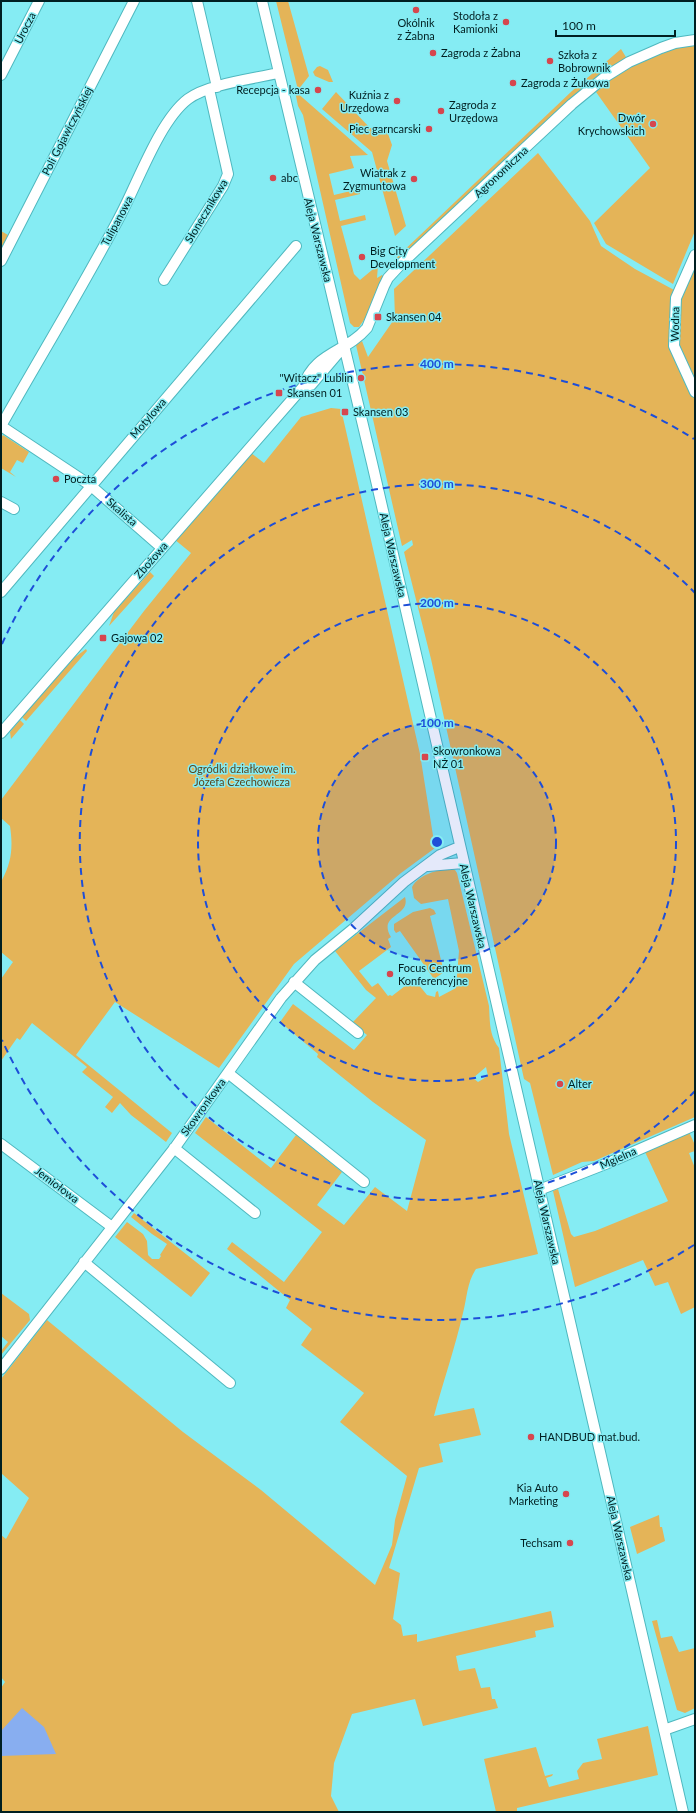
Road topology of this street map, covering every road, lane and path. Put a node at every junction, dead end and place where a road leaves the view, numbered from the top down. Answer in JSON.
{"nodes":[{"id":1,"x":39,"y":1,"type":"edge"},
{"id":2,"x":134,"y":1,"type":"edge"},
{"id":3,"x":197,"y":1,"type":"edge"},
{"id":4,"x":262,"y":1,"type":"edge"},
{"id":5,"x":695,"y":40,"type":"edge"},
{"id":6,"x":278,"y":73,"type":"junction"},
{"id":7,"x":1,"y":76,"type":"edge"},
{"id":8,"x":213,"y":88,"type":"junction"},
{"id":9,"x":296,"y":246,"type":"dead end"},
{"id":10,"x":695,"y":255,"type":"edge"},
{"id":11,"x":1,"y":261,"type":"edge"},
{"id":12,"x":164,"y":280,"type":"dead end"},
{"id":13,"x":344,"y":347,"type":"junction"},
{"id":14,"x":695,"y":392,"type":"edge"},
{"id":15,"x":1,"y":426,"type":"edge"},
{"id":16,"x":90,"y":485,"type":"junction"},
{"id":17,"x":1,"y":502,"type":"edge"},
{"id":18,"x":14,"y":509,"type":"dead end"},
{"id":19,"x":162,"y":548,"type":"junction"},
{"id":20,"x":2,"y":588,"type":"edge"},
{"id":21,"x":1,"y":733,"type":"edge"},
{"id":22,"x":459,"y":847,"type":"junction"},
{"id":23,"x":463,"y":863,"type":"junction"},
{"id":24,"x":426,"y":866,"type":"junction"},
{"id":25,"x":294,"y":982,"type":"junction"},
{"id":26,"x":358,"y":1033,"type":"dead end"},
{"id":27,"x":228,"y":1073,"type":"junction"},
{"id":28,"x":695,"y":1124,"type":"edge"},
{"id":29,"x":1,"y":1144,"type":"edge"},
{"id":30,"x":174,"y":1148,"type":"junction"},
{"id":31,"x":364,"y":1182,"type":"dead end"},
{"id":32,"x":540,"y":1190,"type":"junction"},
{"id":33,"x":255,"y":1213,"type":"dead end"},
{"id":34,"x":112,"y":1227,"type":"junction"},
{"id":35,"x":84,"y":1262,"type":"junction"},
{"id":36,"x":1,"y":1369,"type":"edge"},
{"id":37,"x":230,"y":1383,"type":"dead end"},
{"id":38,"x":695,"y":1719,"type":"edge"},
{"id":39,"x":664,"y":1730,"type":"junction"},
{"id":40,"x":683,"y":1812,"type":"edge"}],
"edges":[{"from":1,"to":7,"type":"street","name":"Urocza"},
{"from":2,"to":11,"type":"street","name":"Poli Gojawiczyńskiej"},
{"from":3,"to":8,"type":"street","name":"Słonecznikowa"},
{"from":4,"to":6,"type":"street","name":"Aleja Warszawska"},
{"from":5,"to":13,"type":"street","name":"Agronomiczna"},
{"from":6,"to":8,"type":"street","name":"Tulipanowa"},
{"from":6,"to":13,"type":"street","name":"Aleja Warszawska"},
{"from":8,"to":12,"type":"street","name":"Słonecznikowa"},
{"from":8,"to":15,"type":"street","name":"Tulipanowa"},
{"from":9,"to":16,"type":"street","name":"Motylowa"},
{"from":10,"to":14,"type":"street","name":"Wodna"},
{"from":13,"to":19,"type":"street","name":"Zbożowa"},
{"from":13,"to":22,"type":"street","name":"Aleja Warszawska"},
{"from":15,"to":16,"type":"street","name":"Skalista"},
{"from":16,"to":19,"type":"street","name":"Skalista"},
{"from":16,"to":20,"type":"street","name":"Motylowa"},
{"from":17,"to":18,"type":"street"},
{"from":19,"to":21,"type":"street","name":"Zbożowa"},
{"from":22,"to":23,"type":"street","name":"Aleja Warszawska"},
{"from":22,"to":24,"type":"street","name":"Skowronkowa"},
{"from":23,"to":24,"type":"street"},
{"from":23,"to":32,"type":"street","name":"Aleja Warszawska"},
{"from":24,"to":25,"type":"street","name":"Skowronkowa"},
{"from":25,"to":26,"type":"street"},
{"from":25,"to":27,"type":"street","name":"Skowronkowa"},
{"from":27,"to":30,"type":"street","name":"Skowronkowa"},
{"from":27,"to":31,"type":"street"},
{"from":28,"to":32,"type":"street","name":"Mgielna"},
{"from":29,"to":34,"type":"street","name":"Jemiołowa"},
{"from":30,"to":33,"type":"street"},
{"from":30,"to":34,"type":"street","name":"Skowronkowa"},
{"from":32,"to":39,"type":"street","name":"Aleja Warszawska"},
{"from":34,"to":35,"type":"street","name":"Skowronkowa"},
{"from":35,"to":36,"type":"street","name":"Skowronkowa"},
{"from":35,"to":37,"type":"street"},
{"from":38,"to":39,"type":"street"},
{"from":39,"to":40,"type":"street","name":"Aleja Warszawska"}]}
